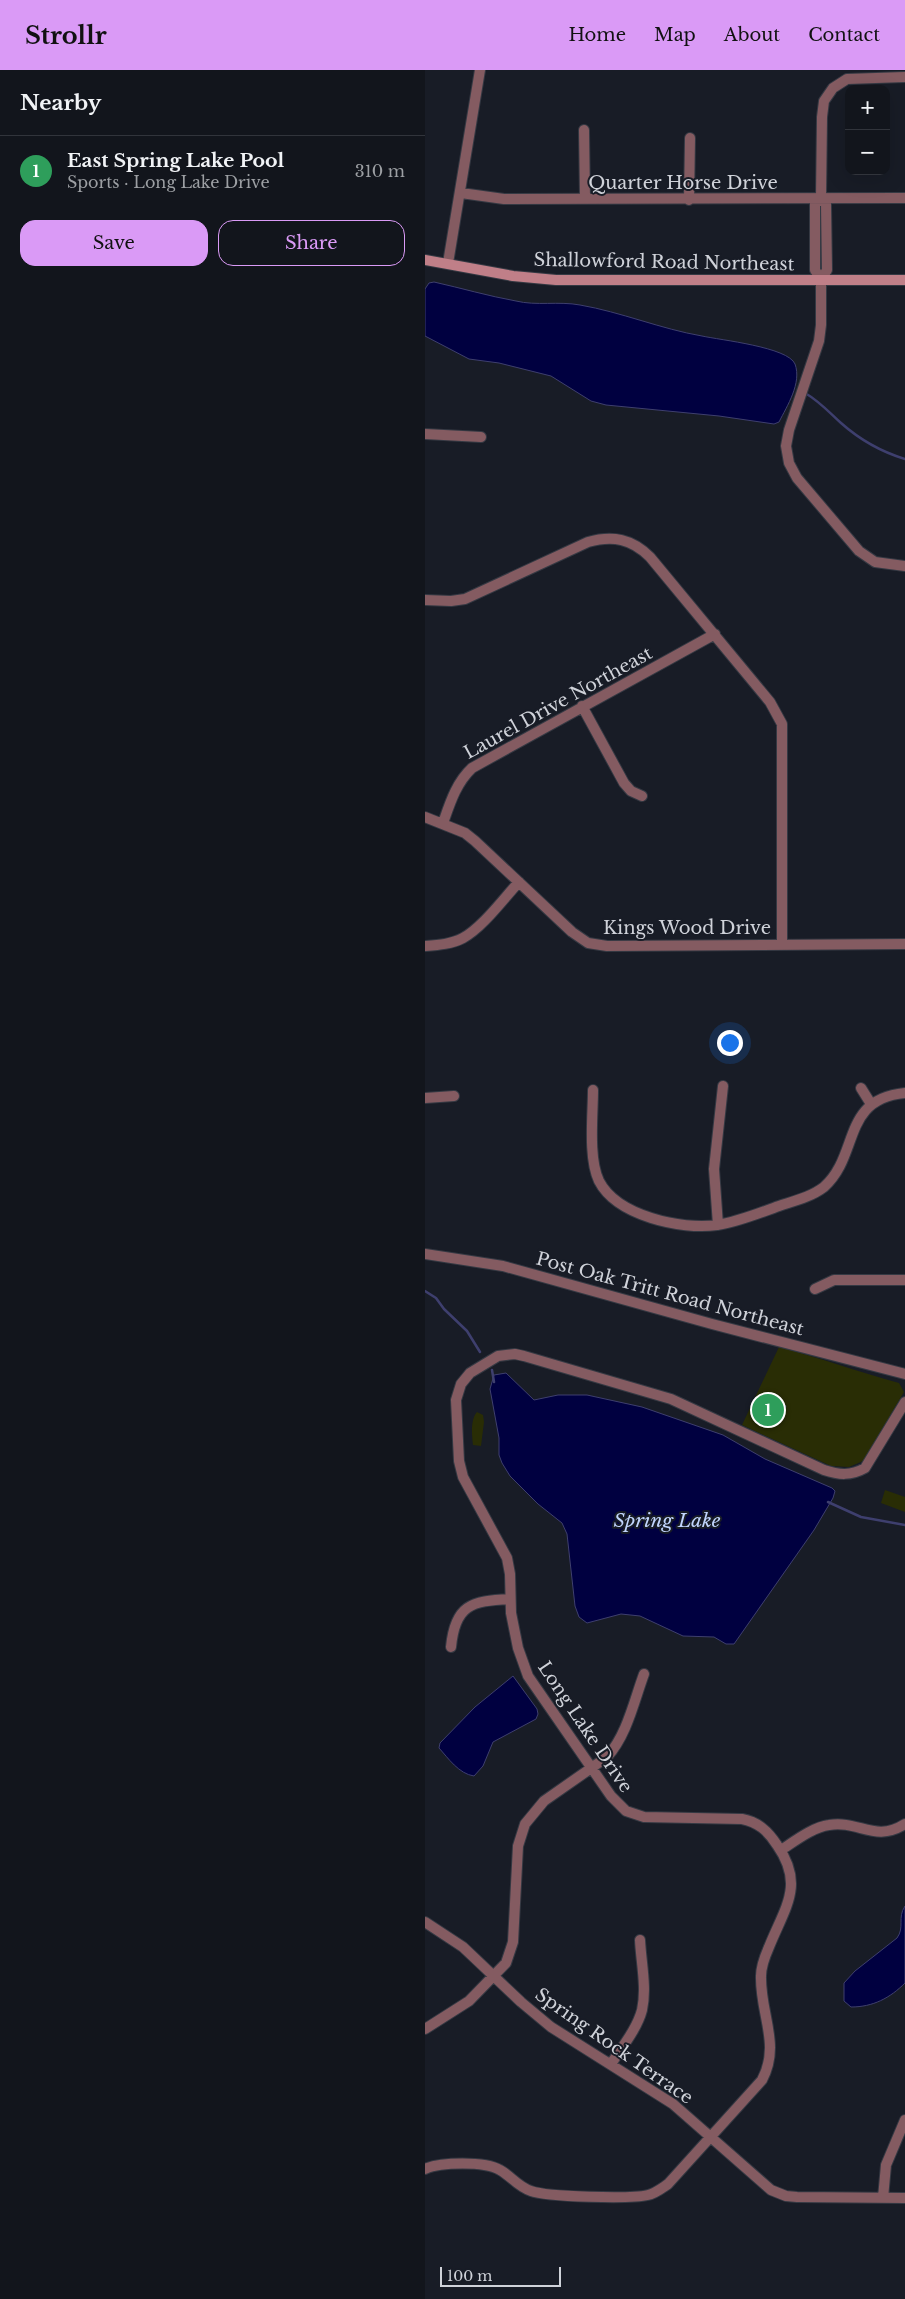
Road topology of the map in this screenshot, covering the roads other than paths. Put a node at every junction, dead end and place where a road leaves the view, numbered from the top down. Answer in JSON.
{"nodes":[{"id":1,"x":481,"y":70,"type":"edge"},
{"id":2,"x":905,"y":76,"type":"edge"},
{"id":3,"x":584,"y":130,"type":"dead end"},
{"id":4,"x":690,"y":138,"type":"dead end"},
{"id":5,"x":461,"y":193,"type":"junction"},
{"id":6,"x":821,"y":198,"type":"junction"},
{"id":7,"x":905,"y":198,"type":"edge"},
{"id":8,"x":585,"y":199,"type":"junction"},
{"id":9,"x":689,"y":200,"type":"junction"},
{"id":10,"x":425,"y":260,"type":"edge"},
{"id":11,"x":448,"y":263,"type":"junction"},
{"id":12,"x":821,"y":280,"type":"junction"},
{"id":13,"x":905,"y":280,"type":"edge"},
{"id":14,"x":425,"y":434,"type":"edge"},
{"id":15,"x":481,"y":437,"type":"dead end"},
{"id":16,"x":905,"y":566,"type":"edge"},
{"id":17,"x":425,"y":600,"type":"edge"},
{"id":18,"x":715,"y":634,"type":"junction"},
{"id":19,"x":582,"y":706,"type":"junction"},
{"id":20,"x":642,"y":796,"type":"dead end"},
{"id":21,"x":425,"y":817,"type":"edge"},
{"id":22,"x":443,"y":823,"type":"junction"},
{"id":23,"x":519,"y":882,"type":"junction"},
{"id":24,"x":905,"y":944,"type":"edge"},
{"id":25,"x":782,"y":945,"type":"junction"},
{"id":26,"x":425,"y":946,"type":"edge"},
{"id":27,"x":723,"y":1086,"type":"dead end"},
{"id":28,"x":861,"y":1088,"type":"dead end"},
{"id":29,"x":593,"y":1090,"type":"dead end"},
{"id":30,"x":905,"y":1093,"type":"edge"},
{"id":31,"x":454,"y":1096,"type":"dead end"},
{"id":32,"x":425,"y":1098,"type":"edge"},
{"id":33,"x":871,"y":1104,"type":"junction"},
{"id":34,"x":718,"y":1225,"type":"junction"},
{"id":35,"x":425,"y":1254,"type":"edge"},
{"id":36,"x":905,"y":1280,"type":"edge"},
{"id":37,"x":815,"y":1288,"type":"dead end"},
{"id":38,"x":905,"y":1374,"type":"edge"},
{"id":39,"x":905,"y":1402,"type":"edge"},
{"id":40,"x":510,"y":1600,"type":"junction"},
{"id":41,"x":451,"y":1647,"type":"dead end"},
{"id":42,"x":644,"y":1674,"type":"dead end"},
{"id":43,"x":590,"y":1769,"type":"junction"},
{"id":44,"x":905,"y":1824,"type":"edge"},
{"id":45,"x":781,"y":1850,"type":"junction"},
{"id":46,"x":425,"y":1922,"type":"edge"},
{"id":47,"x":640,"y":1940,"type":"dead end"},
{"id":48,"x":494,"y":1977,"type":"junction"},
{"id":49,"x":425,"y":2029,"type":"edge"},
{"id":50,"x":611,"y":2064,"type":"junction"},
{"id":51,"x":905,"y":2120,"type":"edge"},
{"id":52,"x":711,"y":2137,"type":"junction"},
{"id":53,"x":425,"y":2169,"type":"edge"},
{"id":54,"x":883,"y":2198,"type":"junction"},
{"id":55,"x":905,"y":2198,"type":"edge"}],
"edges":[{"from":1,"to":5,"type":"street"},
{"from":2,"to":6,"type":"street"},
{"from":3,"to":8,"type":"street"},
{"from":4,"to":9,"type":"street"},
{"from":5,"to":8,"type":"street","name":"Quarter Horse Drive"},
{"from":5,"to":11,"type":"street"},
{"from":6,"to":7,"type":"street","name":"Quarter Horse Drive"},
{"from":6,"to":9,"type":"street","name":"Quarter Horse Drive"},
{"from":6,"to":12,"type":"street"},
{"from":8,"to":9,"type":"street","name":"Quarter Horse Drive"},
{"from":10,"to":11,"type":"main road","name":"Shallowford Road Northeast"},
{"from":11,"to":12,"type":"main road","name":"Shallowford Road Northeast"},
{"from":12,"to":13,"type":"main road","name":"Shallowford Road Northeast"},
{"from":12,"to":16,"type":"street"},
{"from":14,"to":15,"type":"street"},
{"from":17,"to":18,"type":"street"},
{"from":18,"to":19,"type":"street","name":"Laurel Drive Northeast"},
{"from":18,"to":25,"type":"street"},
{"from":19,"to":20,"type":"street"},
{"from":19,"to":22,"type":"street","name":"Laurel Drive Northeast"},
{"from":21,"to":22,"type":"street","name":"Kings Wood Drive"},
{"from":22,"to":23,"type":"street","name":"Kings Wood Drive"},
{"from":23,"to":25,"type":"street","name":"Kings Wood Drive"},
{"from":23,"to":26,"type":"street"},
{"from":24,"to":25,"type":"street","name":"Kings Wood Drive"},
{"from":27,"to":34,"type":"street"},
{"from":28,"to":33,"type":"street"},
{"from":29,"to":34,"type":"street"},
{"from":30,"to":33,"type":"street"},
{"from":31,"to":32,"type":"street"},
{"from":33,"to":34,"type":"street"},
{"from":35,"to":38,"type":"street","name":"Post Oak Tritt Road Northeast"},
{"from":36,"to":37,"type":"street"},
{"from":39,"to":40,"type":"street","name":"Long Lake Drive"},
{"from":40,"to":41,"type":"street"},
{"from":40,"to":43,"type":"street","name":"Long Lake Drive"},
{"from":42,"to":43,"type":"street"},
{"from":43,"to":45,"type":"street","name":"Long Lake Drive"},
{"from":43,"to":48,"type":"street"},
{"from":44,"to":45,"type":"street"},
{"from":45,"to":52,"type":"street","name":"Long Lake Drive"},
{"from":46,"to":48,"type":"street","name":"Spring Rock Terrace"},
{"from":47,"to":50,"type":"street"},
{"from":48,"to":49,"type":"street"},
{"from":48,"to":50,"type":"street","name":"Spring Rock Terrace"},
{"from":50,"to":52,"type":"street","name":"Spring Rock Terrace"},
{"from":51,"to":54,"type":"street"},
{"from":52,"to":53,"type":"street","name":"Long Lake Drive"},
{"from":52,"to":54,"type":"street","name":"Spring Rock Terrace"},
{"from":54,"to":55,"type":"street","name":"Spring Rock Terrace"}]}
